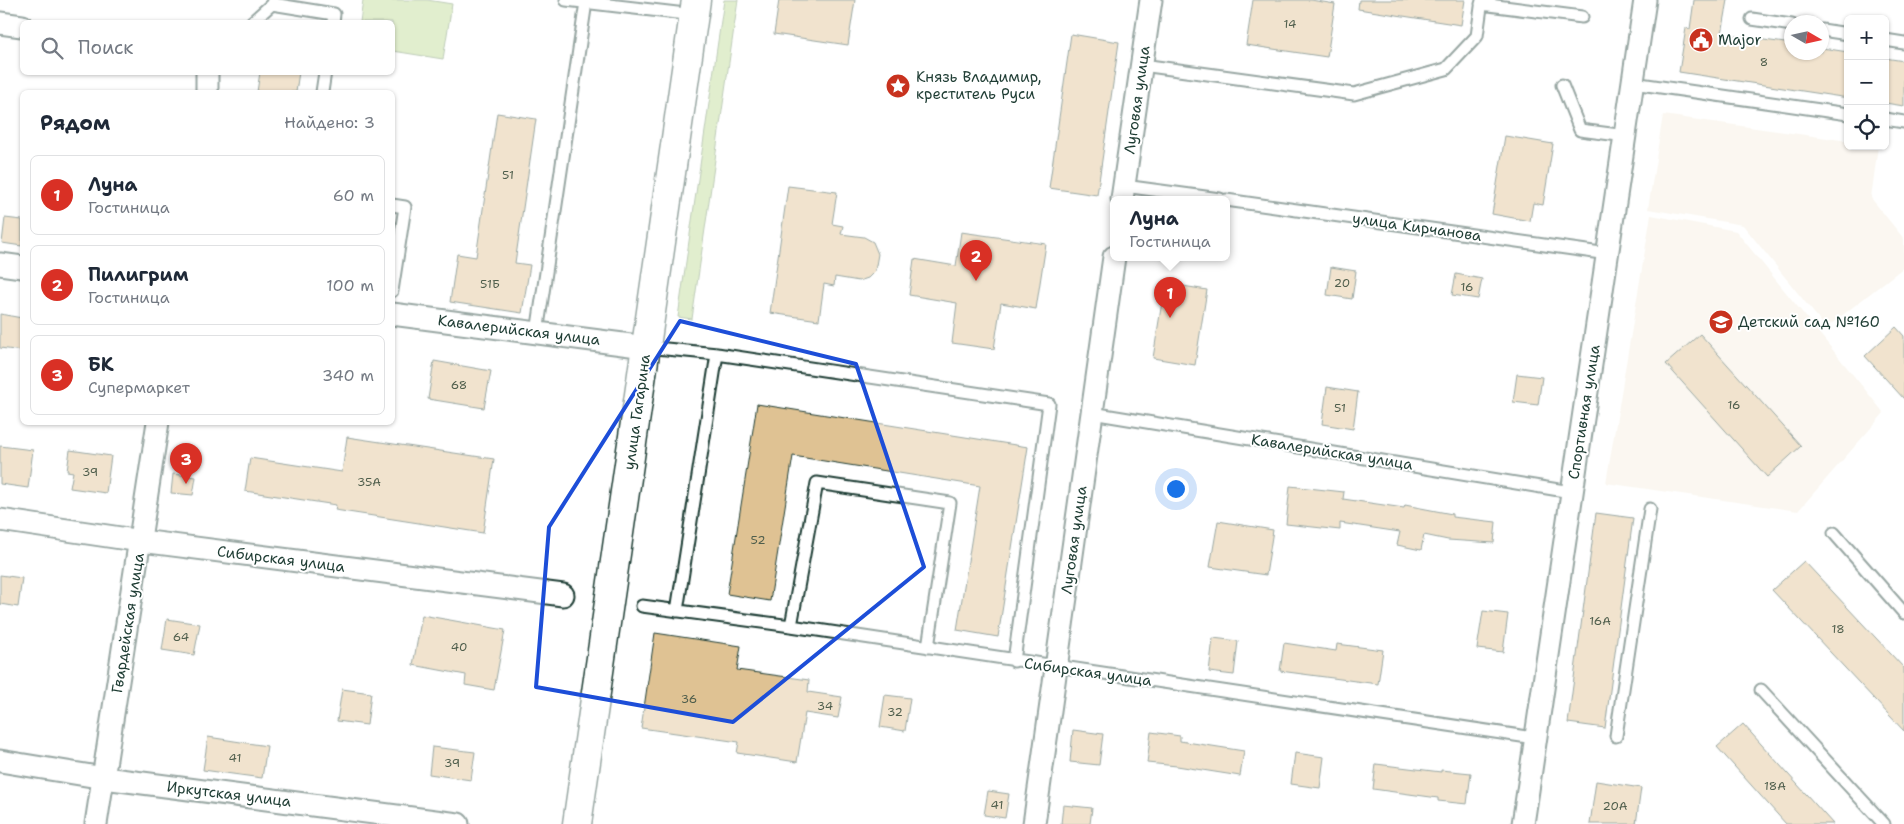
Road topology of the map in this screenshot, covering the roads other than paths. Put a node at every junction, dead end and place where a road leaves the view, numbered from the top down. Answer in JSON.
{"nodes":[{"id":1,"x":566,"y":0,"type":"edge"},
{"id":2,"x":1151,"y":0,"type":"edge"},
{"id":3,"x":1645,"y":0,"type":"edge"},
{"id":4,"x":273,"y":2,"type":"edge"},
{"id":5,"x":586,"y":2,"type":"junction"},
{"id":6,"x":1481,"y":2,"type":"edge"},
{"id":7,"x":695,"y":7,"type":"edge"},
{"id":8,"x":1582,"y":17,"type":"dead end"},
{"id":9,"x":1752,"y":19,"type":"dead end"},
{"id":10,"x":254,"y":20,"type":"edge"},
{"id":11,"x":333,"y":20,"type":"edge"},
{"id":12,"x":0,"y":23,"type":"edge"},
{"id":13,"x":1784,"y":25,"type":"edge"},
{"id":14,"x":20,"y":26,"type":"edge"},
{"id":15,"x":1829,"y":31,"type":"edge"},
{"id":16,"x":1844,"y":33,"type":"edge"},
{"id":17,"x":1889,"y":41,"type":"edge"},
{"id":18,"x":1904,"y":43,"type":"edge"},
{"id":19,"x":1142,"y":65,"type":"junction"},
{"id":20,"x":207,"y":75,"type":"edge"},
{"id":21,"x":325,"y":75,"type":"edge"},
{"id":22,"x":1633,"y":83,"type":"junction"},
{"id":23,"x":1562,"y":85,"type":"dead end"},
{"id":24,"x":207,"y":90,"type":"edge"},
{"id":25,"x":322,"y":90,"type":"edge"},
{"id":26,"x":1844,"y":113,"type":"edge"},
{"id":27,"x":1889,"y":120,"type":"edge"},
{"id":28,"x":1904,"y":122,"type":"edge"},
{"id":29,"x":1626,"y":136,"type":"junction"},
{"id":30,"x":1123,"y":192,"type":"edge"},
{"id":31,"x":1178,"y":196,"type":"edge"},
{"id":32,"x":1230,"y":201,"type":"edge"},
{"id":33,"x":395,"y":206,"type":"edge"},
{"id":34,"x":1608,"y":254,"type":"junction"},
{"id":35,"x":1113,"y":261,"type":"edge"},
{"id":36,"x":0,"y":264,"type":"edge"},
{"id":37,"x":20,"y":267,"type":"edge"},
{"id":38,"x":395,"y":272,"type":"edge"},
{"id":39,"x":395,"y":314,"type":"edge"},
{"id":40,"x":537,"y":333,"type":"junction"},
{"id":41,"x":646,"y":347,"type":"junction"},
{"id":42,"x":717,"y":354,"type":"junction"},
{"id":43,"x":1092,"y":413,"type":"junction"},
{"id":44,"x":158,"y":425,"type":"edge"},
{"id":45,"x":1571,"y":492,"type":"junction"},
{"id":46,"x":1650,"y":509,"type":"dead end"},
{"id":47,"x":0,"y":520,"type":"edge"},
{"id":48,"x":1834,"y":533,"type":"dead end"},
{"id":49,"x":141,"y":541,"type":"junction"},
{"id":50,"x":563,"y":595,"type":"dead end"},
{"id":51,"x":642,"y":606,"type":"dead end"},
{"id":52,"x":677,"y":611,"type":"junction"},
{"id":53,"x":1904,"y":613,"type":"edge"},
{"id":54,"x":791,"y":626,"type":"junction"},
{"id":55,"x":928,"y":647,"type":"junction"},
{"id":56,"x":1014,"y":661,"type":"junction"},
{"id":57,"x":1055,"y":667,"type":"junction"},
{"id":58,"x":1762,"y":690,"type":"dead end"},
{"id":59,"x":1616,"y":736,"type":"dead end"},
{"id":60,"x":1534,"y":738,"type":"junction"},
{"id":61,"x":0,"y":761,"type":"edge"},
{"id":62,"x":104,"y":778,"type":"junction"},
{"id":63,"x":96,"y":824,"type":"edge"},
{"id":64,"x":458,"y":824,"type":"edge"},
{"id":65,"x":577,"y":824,"type":"edge"},
{"id":66,"x":1034,"y":824,"type":"edge"},
{"id":67,"x":1523,"y":824,"type":"edge"},
{"id":68,"x":1884,"y":824,"type":"edge"}],
"edges":[{"from":1,"to":5,"type":"lane"},
{"from":2,"to":19,"type":"street","name":"Луговая улица"},
{"from":3,"to":22,"type":"street","name":"Спортивная улица"},
{"from":4,"to":10,"type":"lane"},
{"from":4,"to":11,"type":"lane"},
{"from":5,"to":7,"type":"lane"},
{"from":5,"to":40,"type":"lane"},
{"from":6,"to":8,"type":"lane"},
{"from":6,"to":19,"type":"lane"},
{"from":7,"to":41,"type":"street","name":"улица Гагарина"},
{"from":9,"to":13,"type":"lane"},
{"from":12,"to":14,"type":"street"},
{"from":15,"to":16,"type":"lane"},
{"from":17,"to":18,"type":"lane"},
{"from":19,"to":30,"type":"street","name":"Луговая улица"},
{"from":20,"to":24,"type":"street"},
{"from":21,"to":25,"type":"lane"},
{"from":22,"to":26,"type":"lane"},
{"from":22,"to":29,"type":"street","name":"Спортивная улица"},
{"from":23,"to":29,"type":"lane"},
{"from":27,"to":28,"type":"lane"},
{"from":29,"to":34,"type":"street","name":"Спортивная улица"},
{"from":30,"to":31,"type":"lane"},
{"from":32,"to":34,"type":"lane","name":"улица Кирчанова"},
{"from":33,"to":38,"type":"lane"},
{"from":34,"to":45,"type":"street","name":"Спортивная улица"},
{"from":35,"to":43,"type":"street","name":"Луговая улица"},
{"from":36,"to":37,"type":"street"},
{"from":39,"to":40,"type":"street","name":"Кавалерийская улица"},
{"from":40,"to":41,"type":"street","name":"Кавалерийская улица"},
{"from":41,"to":42,"type":"lane"},
{"from":41,"to":65,"type":"street","name":"улица Гагарина"},
{"from":42,"to":52,"type":"lane"},
{"from":42,"to":56,"type":"lane"},
{"from":43,"to":45,"type":"lane","name":"Кавалерийская улица"},
{"from":43,"to":57,"type":"street","name":"Луговая улица"},
{"from":44,"to":49,"type":"street","name":"Гвардейская улица"},
{"from":45,"to":60,"type":"street","name":"Спортивная улица"},
{"from":46,"to":59,"type":"lane"},
{"from":47,"to":49,"type":"street","name":"Сибирская улица"},
{"from":48,"to":53,"type":"lane"},
{"from":49,"to":50,"type":"street","name":"Сибирская улица"},
{"from":49,"to":62,"type":"street","name":"Гвардейская улица"},
{"from":51,"to":52,"type":"lane","name":"Сибирская улица"},
{"from":52,"to":54,"type":"lane","name":"Сибирская улица"},
{"from":54,"to":55,"type":"lane","name":"Сибирская улица"},
{"from":54,"to":55,"type":"lane"},
{"from":55,"to":56,"type":"lane","name":"Сибирская улица"},
{"from":56,"to":57,"type":"lane","name":"Сибирская улица"},
{"from":57,"to":60,"type":"lane","name":"Сибирская улица"},
{"from":57,"to":66,"type":"street","name":"Луговая улица"},
{"from":58,"to":68,"type":"lane"},
{"from":60,"to":67,"type":"street","name":"Спортивная улица"},
{"from":61,"to":62,"type":"street","name":"Иркутская улица"},
{"from":62,"to":63,"type":"street","name":"Гвардейская улица"},
{"from":62,"to":64,"type":"street","name":"Иркутская улица"}]}
